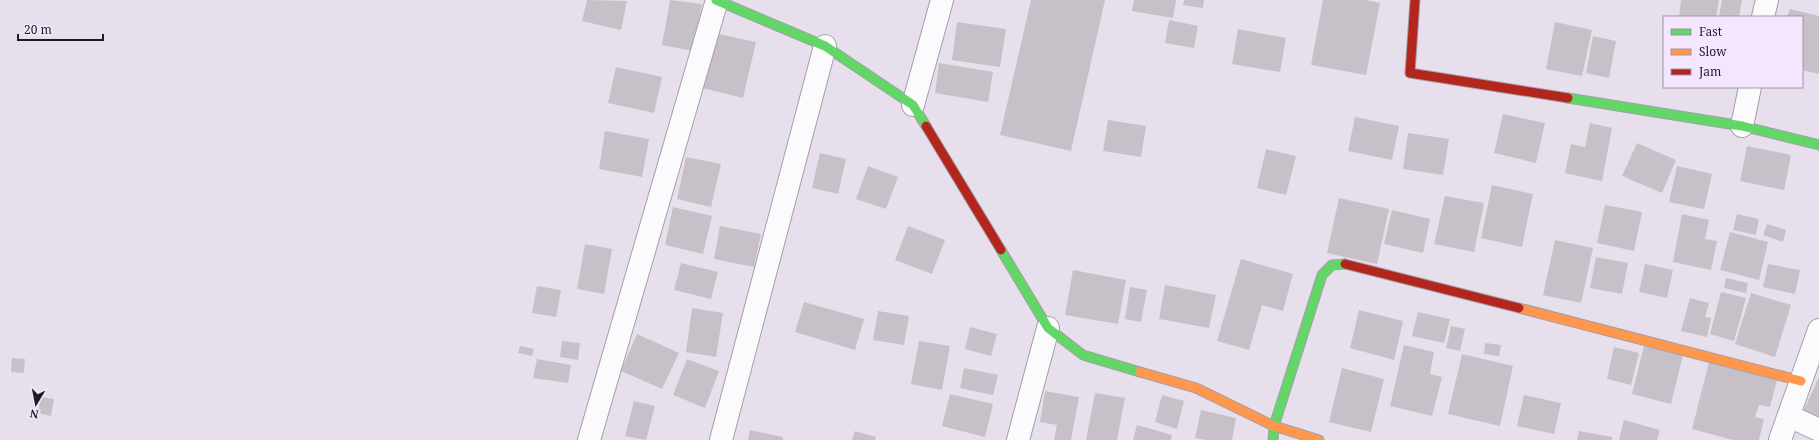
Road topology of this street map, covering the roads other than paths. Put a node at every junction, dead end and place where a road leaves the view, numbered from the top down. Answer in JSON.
{"nodes":[{"id":1,"x":717,"y":0,"type":"edge"},
{"id":2,"x":942,"y":0,"type":"edge"},
{"id":3,"x":1415,"y":0,"type":"edge"},
{"id":4,"x":1767,"y":0,"type":"edge"},
{"id":5,"x":1764,"y":16,"type":"edge"},
{"id":6,"x":825,"y":46,"type":"junction"},
{"id":7,"x":1750,"y":88,"type":"edge"},
{"id":8,"x":913,"y":105,"type":"junction"},
{"id":9,"x":1742,"y":126,"type":"junction"},
{"id":10,"x":1819,"y":145,"type":"edge"},
{"id":11,"x":1048,"y":328,"type":"junction"},
{"id":12,"x":1819,"y":330,"type":"edge"},
{"id":13,"x":1801,"y":381,"type":"junction"},
{"id":14,"x":1789,"y":416,"type":"junction"},
{"id":15,"x":1274,"y":426,"type":"junction"},
{"id":16,"x":1819,"y":430,"type":"edge"},
{"id":17,"x":589,"y":440,"type":"edge"},
{"id":18,"x":721,"y":440,"type":"edge"},
{"id":19,"x":1018,"y":440,"type":"edge"},
{"id":20,"x":1273,"y":440,"type":"edge"},
{"id":21,"x":1319,"y":440,"type":"edge"},
{"id":22,"x":1780,"y":440,"type":"edge"}],
"edges":[{"from":1,"to":6,"type":"street"},
{"from":1,"to":17,"type":"street"},
{"from":2,"to":8,"type":"street"},
{"from":3,"to":9,"type":"street"},
{"from":4,"to":5,"type":"street"},
{"from":6,"to":8,"type":"street"},
{"from":6,"to":18,"type":"street"},
{"from":7,"to":9,"type":"street"},
{"from":8,"to":11,"type":"street"},
{"from":9,"to":10,"type":"street"},
{"from":11,"to":15,"type":"street"},
{"from":11,"to":19,"type":"street"},
{"from":12,"to":13,"type":"street"},
{"from":13,"to":14,"type":"street"},
{"from":13,"to":15,"type":"street"},
{"from":14,"to":16,"type":"street"},
{"from":14,"to":22,"type":"street"},
{"from":15,"to":20,"type":"street"},
{"from":15,"to":21,"type":"street"}]}
